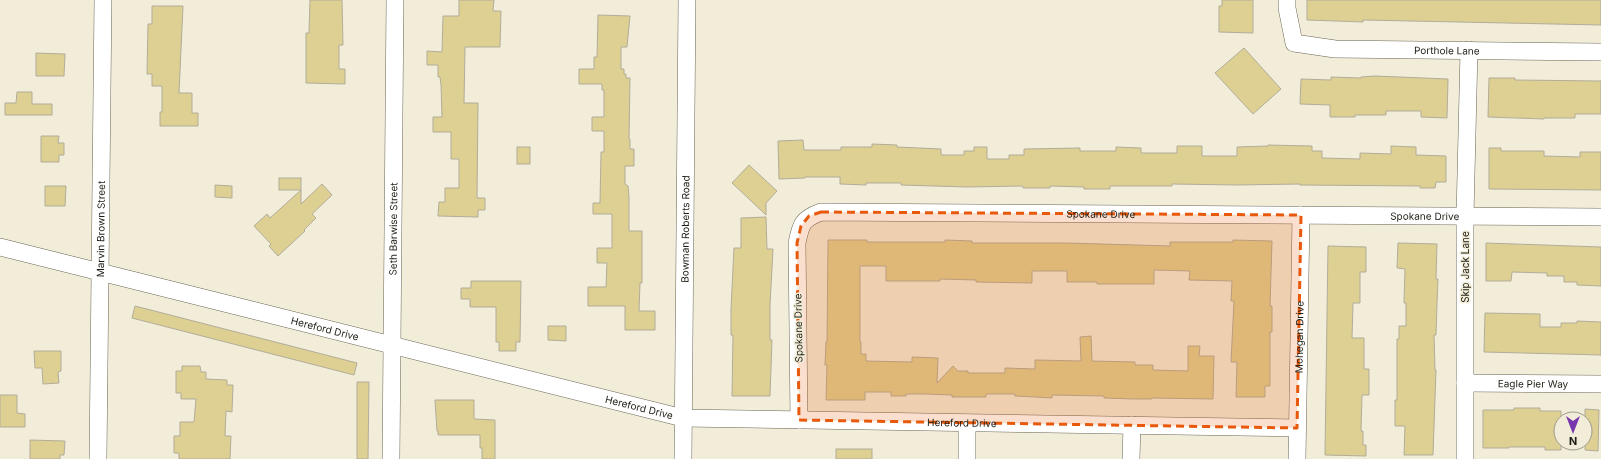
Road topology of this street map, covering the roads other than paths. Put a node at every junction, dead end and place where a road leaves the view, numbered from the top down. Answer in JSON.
{"nodes":[{"id":1,"x":103,"y":0,"type":"edge"},
{"id":2,"x":395,"y":0,"type":"edge"},
{"id":3,"x":687,"y":0,"type":"edge"},
{"id":4,"x":1287,"y":0,"type":"edge"},
{"id":5,"x":1469,"y":50,"type":"junction"},
{"id":6,"x":1601,"y":52,"type":"edge"},
{"id":7,"x":1301,"y":215,"type":"junction"},
{"id":8,"x":1465,"y":216,"type":"junction"},
{"id":9,"x":1601,"y":217,"type":"edge"},
{"id":10,"x":0,"y":247,"type":"edge"},
{"id":11,"x":100,"y":272,"type":"junction"},
{"id":12,"x":392,"y":345,"type":"junction"},
{"id":13,"x":1465,"y":383,"type":"junction"},
{"id":14,"x":1601,"y":384,"type":"edge"},
{"id":15,"x":683,"y":418,"type":"junction"},
{"id":16,"x":799,"y":420,"type":"junction"},
{"id":17,"x":967,"y":423,"type":"junction"},
{"id":18,"x":1132,"y":425,"type":"junction"},
{"id":19,"x":1297,"y":428,"type":"junction"},
{"id":20,"x":98,"y":459,"type":"edge"},
{"id":21,"x":391,"y":459,"type":"edge"},
{"id":22,"x":683,"y":459,"type":"edge"},
{"id":23,"x":967,"y":459,"type":"edge"},
{"id":24,"x":1132,"y":459,"type":"edge"},
{"id":25,"x":1297,"y":459,"type":"edge"},
{"id":26,"x":1465,"y":459,"type":"edge"}],
"edges":[{"from":1,"to":11,"type":"street","name":"Marvin Brown Street"},
{"from":2,"to":12,"type":"street","name":"Seth Barwise Street"},
{"from":3,"to":15,"type":"street","name":"Bowman Roberts Road"},
{"from":4,"to":5,"type":"street","name":"Porthole Lane"},
{"from":5,"to":6,"type":"street","name":"Porthole Lane"},
{"from":5,"to":8,"type":"street","name":"Skip Jack Lane"},
{"from":7,"to":8,"type":"street","name":"Spokane Drive"},
{"from":7,"to":16,"type":"street","name":"Spokane Drive"},
{"from":7,"to":19,"type":"street","name":"Mohegan Drive"},
{"from":8,"to":9,"type":"street","name":"Spokane Drive"},
{"from":8,"to":13,"type":"street","name":"Skip Jack Lane"},
{"from":10,"to":11,"type":"street","name":"Hereford Drive"},
{"from":11,"to":12,"type":"street","name":"Hereford Drive"},
{"from":11,"to":20,"type":"street","name":"Marvin Brown Street"},
{"from":12,"to":15,"type":"street","name":"Hereford Drive"},
{"from":12,"to":21,"type":"street","name":"Seth Barwise Street"},
{"from":13,"to":14,"type":"street","name":"Eagle Pier Way"},
{"from":13,"to":26,"type":"street","name":"Skip Jack Lane"},
{"from":15,"to":16,"type":"street","name":"Hereford Drive"},
{"from":15,"to":22,"type":"street","name":"Bowman Roberts Road"},
{"from":16,"to":17,"type":"street","name":"Hereford Drive"},
{"from":17,"to":18,"type":"street","name":"Hereford Drive"},
{"from":17,"to":23,"type":"street"},
{"from":18,"to":19,"type":"street","name":"Hereford Drive"},
{"from":18,"to":24,"type":"street"},
{"from":19,"to":25,"type":"street","name":"Mohegan Drive"}]}
